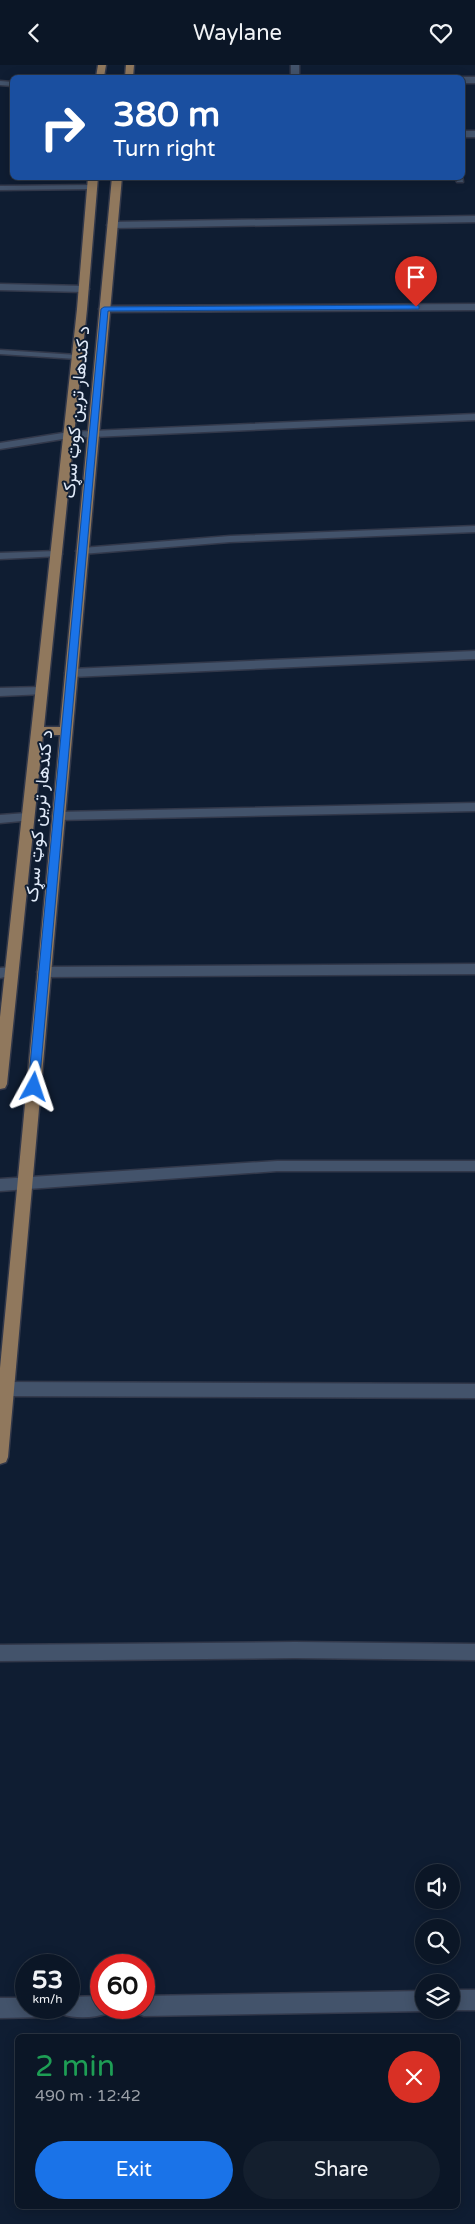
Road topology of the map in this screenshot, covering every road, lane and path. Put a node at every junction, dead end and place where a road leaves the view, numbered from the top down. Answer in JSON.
{"nodes":[{"id":1,"x":117,"y":180,"type":"edge"},
{"id":2,"x":93,"y":182,"type":"edge"},
{"id":3,"x":0,"y":188,"type":"edge"},
{"id":4,"x":475,"y":219,"type":"edge"},
{"id":5,"x":112,"y":225,"type":"junction"},
{"id":6,"x":0,"y":287,"type":"edge"},
{"id":7,"x":84,"y":289,"type":"junction"},
{"id":8,"x":475,"y":307,"type":"edge"},
{"id":9,"x":104,"y":309,"type":"junction"},
{"id":10,"x":0,"y":353,"type":"edge"},
{"id":11,"x":77,"y":357,"type":"junction"},
{"id":12,"x":475,"y":417,"type":"edge"},
{"id":13,"x":93,"y":434,"type":"junction"},
{"id":14,"x":69,"y":435,"type":"junction"},
{"id":15,"x":0,"y":446,"type":"edge"},
{"id":16,"x":475,"y":529,"type":"edge"},
{"id":17,"x":82,"y":551,"type":"junction"},
{"id":18,"x":56,"y":554,"type":"junction"},
{"id":19,"x":0,"y":556,"type":"edge"},
{"id":20,"x":475,"y":655,"type":"edge"},
{"id":21,"x":71,"y":673,"type":"junction"},
{"id":22,"x":42,"y":691,"type":"junction"},
{"id":23,"x":0,"y":692,"type":"edge"},
{"id":24,"x":37,"y":731,"type":"junction"},
{"id":25,"x":66,"y":731,"type":"junction"},
{"id":26,"x":475,"y":807,"type":"edge"},
{"id":27,"x":58,"y":816,"type":"junction"},
{"id":28,"x":27,"y":817,"type":"junction"},
{"id":29,"x":0,"y":819,"type":"edge"},
{"id":30,"x":475,"y":969,"type":"edge"},
{"id":31,"x":44,"y":972,"type":"junction"},
{"id":32,"x":5,"y":973,"type":"edge"},
{"id":33,"x":0,"y":1084,"type":"edge"},
{"id":34,"x":475,"y":1166,"type":"edge"},
{"id":35,"x":25,"y":1183,"type":"junction"},
{"id":36,"x":0,"y":1185,"type":"edge"},
{"id":37,"x":3,"y":1389,"type":"edge"},
{"id":38,"x":475,"y":1391,"type":"edge"},
{"id":39,"x":0,"y":1457,"type":"edge"},
{"id":40,"x":475,"y":1651,"type":"edge"},
{"id":41,"x":0,"y":1653,"type":"edge"},
{"id":42,"x":460,"y":2000,"type":"edge"},
{"id":43,"x":475,"y":2000,"type":"edge"},
{"id":44,"x":415,"y":2001,"type":"edge"},
{"id":45,"x":155,"y":2006,"type":"edge"},
{"id":46,"x":0,"y":2008,"type":"edge"},
{"id":47,"x":15,"y":2008,"type":"edge"}],
"edges":[{"from":1,"to":5,"type":"main road","name":"د کندهار ترين کوټ سړک"},
{"from":2,"to":3,"type":"lane"},
{"from":2,"to":7,"type":"main road","name":"د کندهار ترين کوټ سړک"},
{"from":4,"to":5,"type":"street"},
{"from":5,"to":9,"type":"main road","name":"د کندهار ترين کوټ سړک"},
{"from":6,"to":7,"type":"street"},
{"from":7,"to":11,"type":"main road","name":"د کندهار ترين کوټ سړک"},
{"from":8,"to":9,"type":"street"},
{"from":9,"to":13,"type":"main road","name":"د کندهار ترين کوټ سړک"},
{"from":10,"to":11,"type":"lane"},
{"from":11,"to":14,"type":"main road","name":"د کندهار ترين کوټ سړک"},
{"from":12,"to":13,"type":"street"},
{"from":13,"to":14,"type":"street"},
{"from":13,"to":17,"type":"main road","name":"د کندهار ترين کوټ سړک"},
{"from":14,"to":15,"type":"street"},
{"from":14,"to":18,"type":"main road","name":"د کندهار ترين کوټ سړک"},
{"from":16,"to":17,"type":"street"},
{"from":17,"to":21,"type":"main road","name":"د کندهار ترين کوټ سړک"},
{"from":18,"to":19,"type":"street"},
{"from":18,"to":22,"type":"main road","name":"د کندهار ترين کوټ سړک"},
{"from":20,"to":21,"type":"street"},
{"from":21,"to":25,"type":"main road","name":"د کندهار ترين کوټ سړک"},
{"from":22,"to":23,"type":"street"},
{"from":22,"to":24,"type":"main road","name":"د کندهار ترين کوټ سړک"},
{"from":24,"to":25,"type":"main road"},
{"from":24,"to":28,"type":"main road","name":"د کندهار ترين کوټ سړک"},
{"from":25,"to":27,"type":"main road","name":"د کندهار ترين کوټ سړک"},
{"from":26,"to":27,"type":"street"},
{"from":27,"to":31,"type":"main road","name":"د کندهار ترين کوټ سړک"},
{"from":28,"to":29,"type":"street"},
{"from":28,"to":32,"type":"main road","name":"د کندهار ترين کوټ سړک"},
{"from":30,"to":31,"type":"street"},
{"from":31,"to":35,"type":"main road","name":"د کندهار ترين کوټ سړک"},
{"from":32,"to":33,"type":"main road","name":"د کندهار ترين کوټ سړک"},
{"from":34,"to":35,"type":"street"},
{"from":35,"to":36,"type":"street"},
{"from":35,"to":37,"type":"main road","name":"د کندهار ترين کوټ سړک"},
{"from":37,"to":38,"type":"street"},
{"from":37,"to":39,"type":"main road","name":"د کندهار ترين کوټ سړک"},
{"from":40,"to":41,"type":"street"},
{"from":42,"to":43,"type":"street"},
{"from":44,"to":45,"type":"street"},
{"from":46,"to":47,"type":"street"}]}
